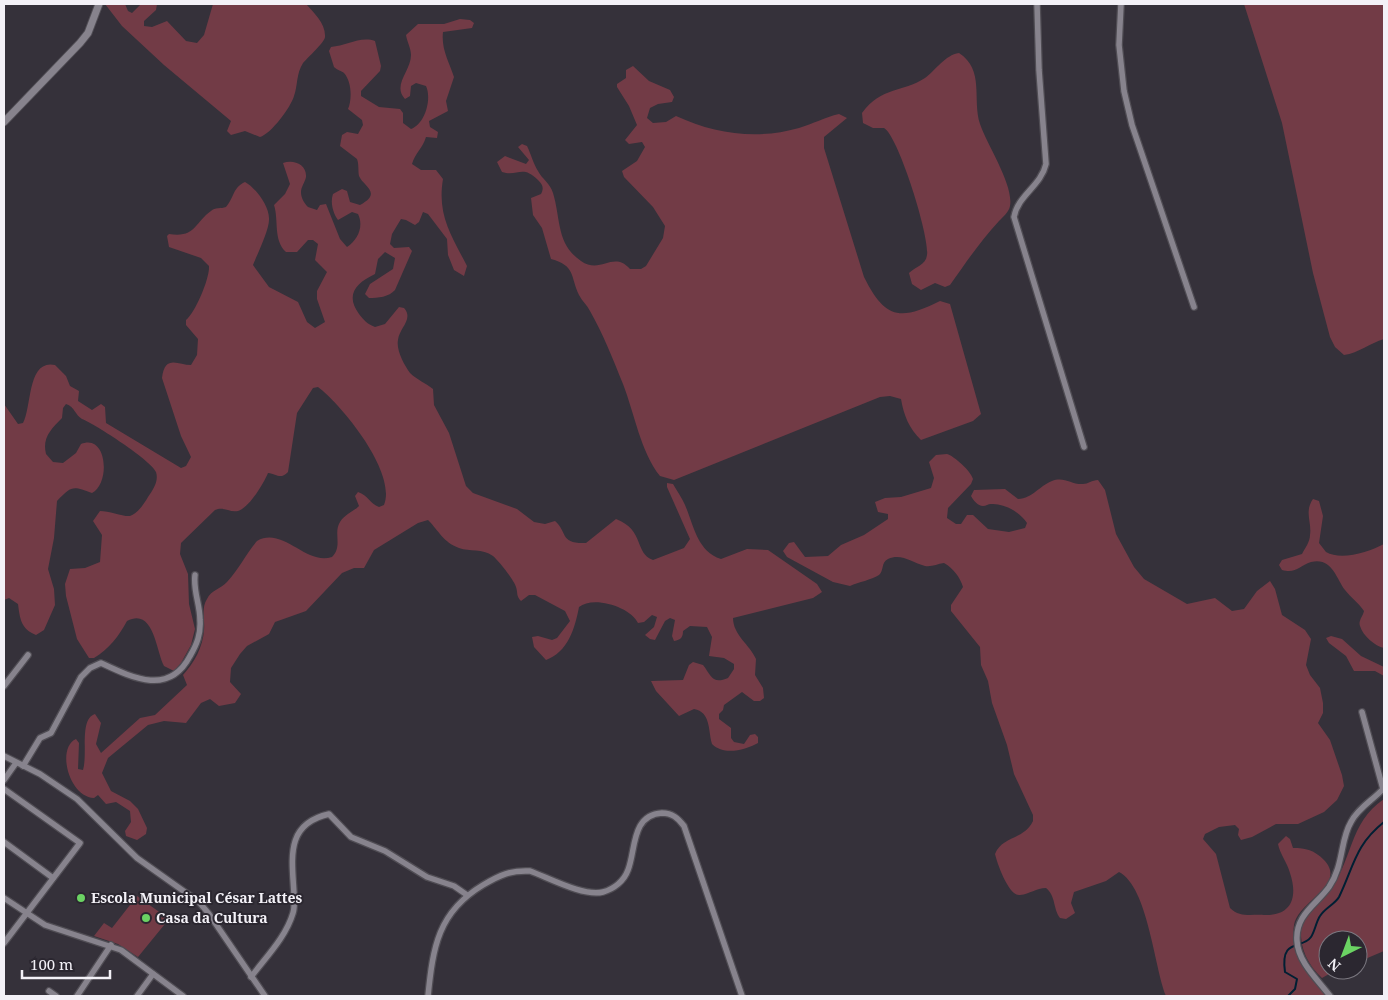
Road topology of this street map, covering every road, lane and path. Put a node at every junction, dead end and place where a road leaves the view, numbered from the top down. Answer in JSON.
{"nodes":[{"id":1,"x":99,"y":4,"type":"edge"},
{"id":2,"x":1037,"y":4,"type":"edge"},
{"id":3,"x":1121,"y":4,"type":"edge"},
{"id":4,"x":4,"y":122,"type":"edge"},
{"id":5,"x":1194,"y":307,"type":"dead end"},
{"id":6,"x":1084,"y":446,"type":"dead end"},
{"id":7,"x":195,"y":575,"type":"dead end"},
{"id":8,"x":28,"y":655,"type":"dead end"},
{"id":9,"x":4,"y":686,"type":"edge"},
{"id":10,"x":1362,"y":712,"type":"dead end"},
{"id":11,"x":4,"y":756,"type":"edge"},
{"id":12,"x":16,"y":763,"type":"junction"},
{"id":13,"x":23,"y":766,"type":"junction"},
{"id":14,"x":4,"y":780,"type":"edge"},
{"id":15,"x":4,"y":788,"type":"edge"},
{"id":16,"x":4,"y":842,"type":"edge"},
{"id":17,"x":53,"y":878,"type":"junction"},
{"id":18,"x":467,"y":895,"type":"junction"},
{"id":19,"x":4,"y":898,"type":"edge"},
{"id":20,"x":26,"y":913,"type":"junction"},
{"id":21,"x":4,"y":943,"type":"edge"},
{"id":22,"x":111,"y":945,"type":"junction"},
{"id":23,"x":153,"y":974,"type":"junction"},
{"id":24,"x":251,"y":976,"type":"junction"},
{"id":25,"x":49,"y":991,"type":"dead end"},
{"id":26,"x":56,"y":996,"type":"edge"},
{"id":27,"x":77,"y":996,"type":"edge"},
{"id":28,"x":136,"y":996,"type":"edge"},
{"id":29,"x":183,"y":996,"type":"edge"},
{"id":30,"x":265,"y":996,"type":"edge"},
{"id":31,"x":428,"y":996,"type":"edge"},
{"id":32,"x":742,"y":996,"type":"edge"},
{"id":33,"x":1330,"y":996,"type":"edge"}],
"edges":[{"from":1,"to":4,"type":"street"},
{"from":2,"to":6,"type":"street"},
{"from":3,"to":5,"type":"street"},
{"from":7,"to":13,"type":"street"},
{"from":8,"to":9,"type":"street"},
{"from":10,"to":33,"type":"street"},
{"from":11,"to":12,"type":"street"},
{"from":12,"to":13,"type":"street"},
{"from":12,"to":14,"type":"street"},
{"from":13,"to":24,"type":"street"},
{"from":15,"to":17,"type":"street"},
{"from":16,"to":17,"type":"street"},
{"from":17,"to":20,"type":"street"},
{"from":18,"to":24,"type":"street"},
{"from":18,"to":31,"type":"street"},
{"from":18,"to":32,"type":"street"},
{"from":19,"to":20,"type":"street"},
{"from":20,"to":21,"type":"street"},
{"from":20,"to":22,"type":"street"},
{"from":22,"to":23,"type":"street"},
{"from":22,"to":27,"type":"street"},
{"from":23,"to":28,"type":"street"},
{"from":23,"to":29,"type":"street"},
{"from":24,"to":30,"type":"street"},
{"from":25,"to":26,"type":"street"}]}
